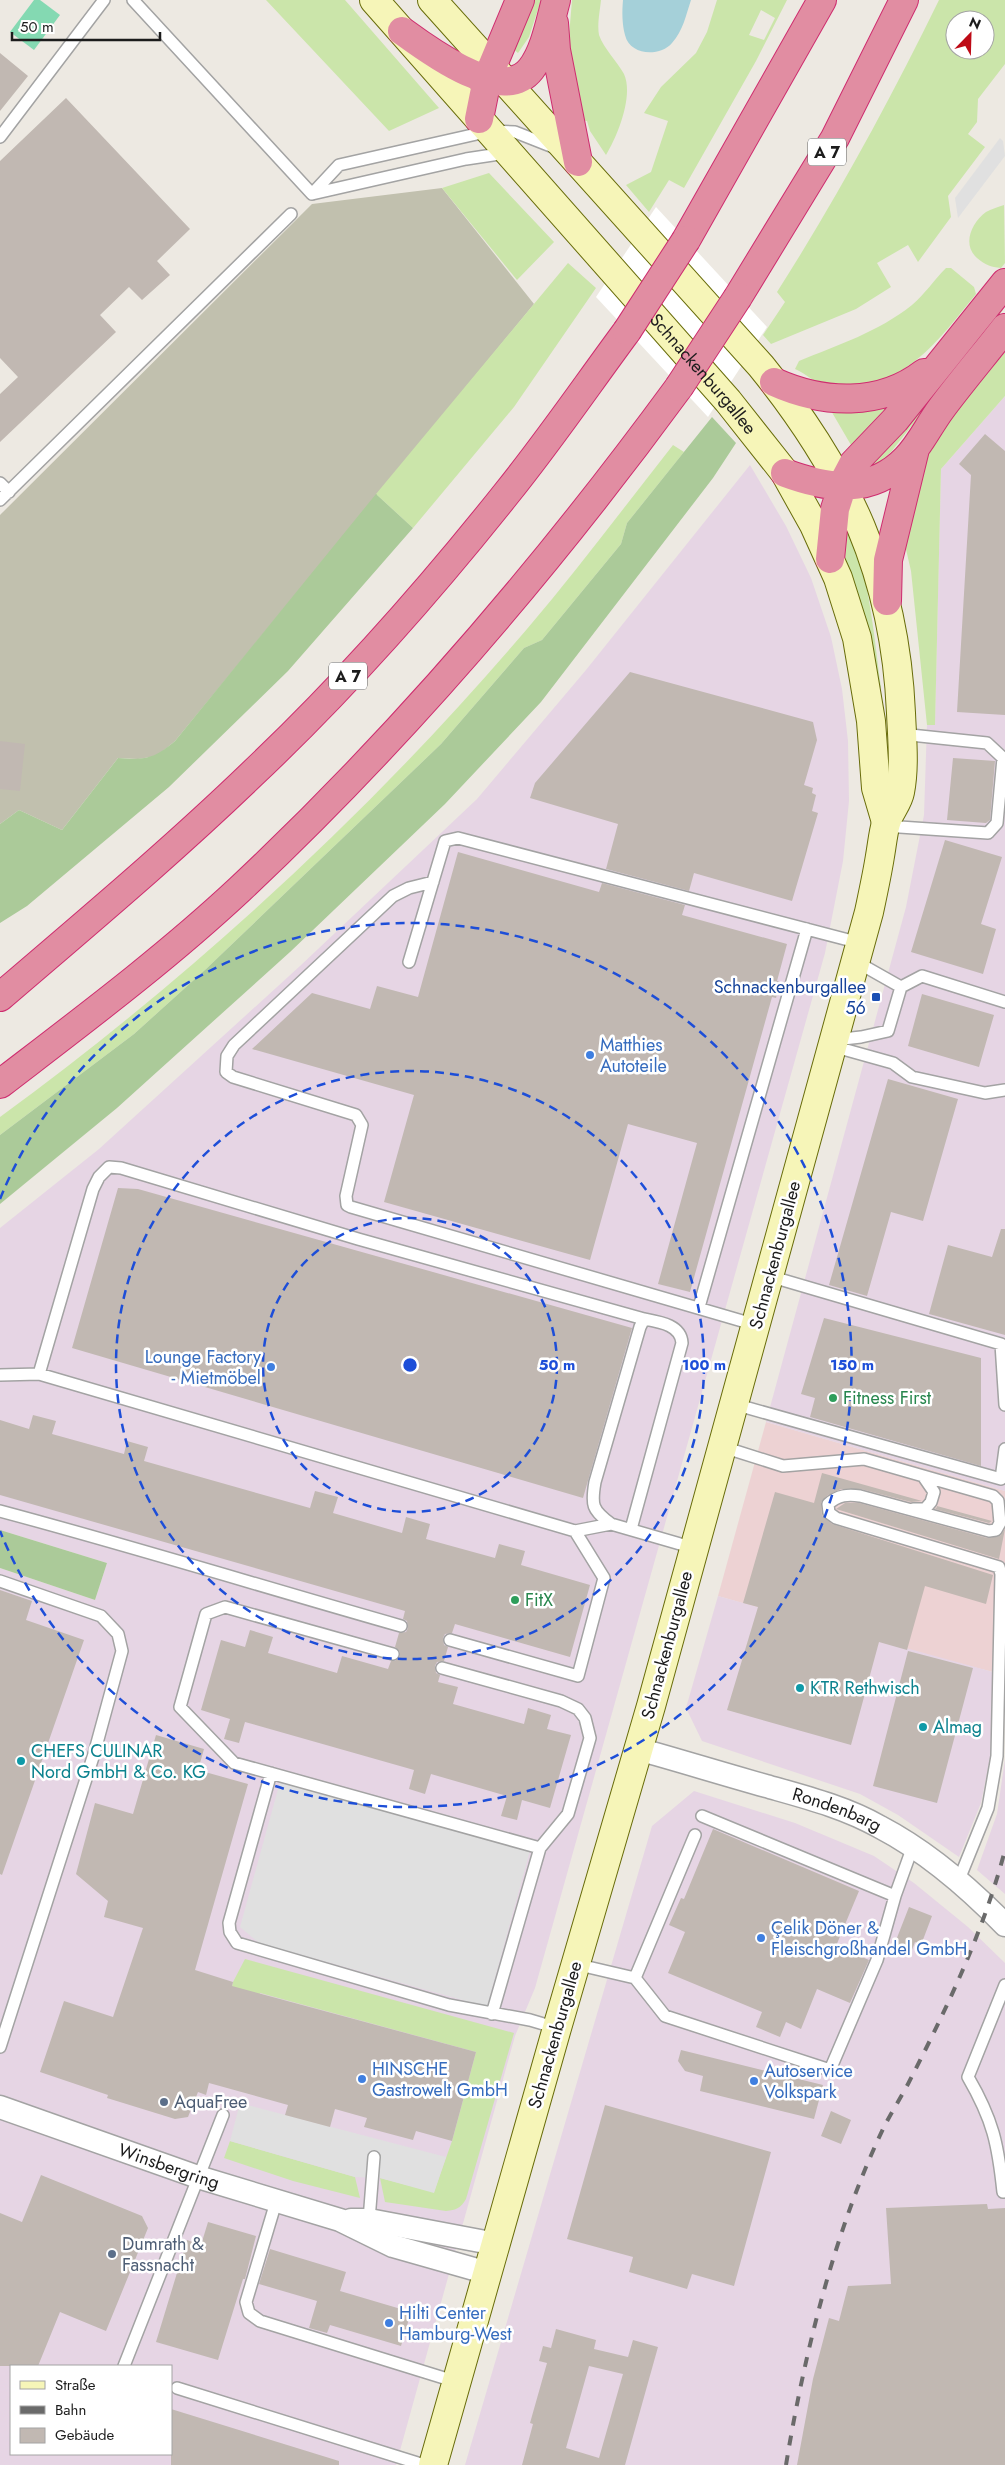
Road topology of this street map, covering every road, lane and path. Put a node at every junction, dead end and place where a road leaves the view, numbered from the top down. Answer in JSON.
{"nodes":[{"id":1,"x":104,"y":0,"type":"edge"},
{"id":2,"x":133,"y":0,"type":"edge"},
{"id":3,"x":374,"y":0,"type":"edge"},
{"id":4,"x":432,"y":0,"type":"edge"},
{"id":5,"x":520,"y":0,"type":"edge"},
{"id":6,"x":822,"y":0,"type":"edge"},
{"id":7,"x":904,"y":0,"type":"edge"},
{"id":8,"x":554,"y":5,"type":"edge"},
{"id":9,"x":402,"y":31,"type":"junction"},
{"id":10,"x":495,"y":76,"type":"junction"},
{"id":11,"x":484,"y":125,"type":"junction"},
{"id":12,"x":0,"y":137,"type":"edge"},
{"id":13,"x":509,"y":153,"type":"junction"},
{"id":14,"x":578,"y":162,"type":"junction"},
{"id":15,"x":312,"y":194,"type":"junction"},
{"id":16,"x":291,"y":214,"type":"dead end"},
{"id":17,"x":1005,"y":283,"type":"edge"},
{"id":18,"x":1005,"y":328,"type":"edge"},
{"id":19,"x":942,"y":360,"type":"junction"},
{"id":20,"x":774,"y":382,"type":"junction"},
{"id":21,"x":916,"y":447,"type":"junction"},
{"id":22,"x":785,"y":473,"type":"junction"},
{"id":23,"x":0,"y":483,"type":"edge"},
{"id":24,"x":843,"y":486,"type":"junction"},
{"id":25,"x":9,"y":492,"type":"junction"},
{"id":26,"x":0,"y":500,"type":"edge"},
{"id":27,"x":830,"y":559,"type":"junction"},
{"id":28,"x":886,"y":601,"type":"junction"},
{"id":29,"x":901,"y":734,"type":"junction"},
{"id":30,"x":1004,"y":756,"type":"edge"},
{"id":31,"x":885,"y":824,"type":"junction"},
{"id":32,"x":433,"y":882,"type":"junction"},
{"id":33,"x":807,"y":929,"type":"junction"},
{"id":34,"x":858,"y":952,"type":"junction"},
{"id":35,"x":409,"y":962,"type":"dead end"},
{"id":36,"x":900,"y":987,"type":"junction"},
{"id":37,"x":0,"y":995,"type":"edge"},
{"id":38,"x":1005,"y":1002,"type":"edge"},
{"id":39,"x":833,"y":1043,"type":"junction"},
{"id":40,"x":0,"y":1084,"type":"edge"},
{"id":41,"x":1005,"y":1090,"type":"edge"},
{"id":42,"x":770,"y":1276,"type":"junction"},
{"id":43,"x":699,"y":1307,"type":"junction"},
{"id":44,"x":644,"y":1319,"type":"junction"},
{"id":45,"x":756,"y":1325,"type":"junction"},
{"id":46,"x":39,"y":1374,"type":"junction"},
{"id":47,"x":0,"y":1375,"type":"edge"},
{"id":48,"x":734,"y":1404,"type":"junction"},
{"id":49,"x":1005,"y":1405,"type":"edge"},
{"id":50,"x":723,"y":1447,"type":"junction"},
{"id":51,"x":1005,"y":1449,"type":"edge"},
{"id":52,"x":923,"y":1476,"type":"junction"},
{"id":53,"x":909,"y":1509,"type":"junction"},
{"id":54,"x":0,"y":1511,"type":"edge"},
{"id":55,"x":611,"y":1524,"type":"junction"},
{"id":56,"x":632,"y":1529,"type":"junction"},
{"id":57,"x":575,"y":1531,"type":"junction"},
{"id":58,"x":694,"y":1548,"type":"junction"},
{"id":59,"x":0,"y":1581,"type":"edge"},
{"id":60,"x":401,"y":1626,"type":"dead end"},
{"id":61,"x":450,"y":1640,"type":"dead end"},
{"id":62,"x":393,"y":1654,"type":"dead end"},
{"id":63,"x":442,"y":1668,"type":"dead end"},
{"id":64,"x":638,"y":1749,"type":"junction"},
{"id":65,"x":271,"y":1773,"type":"junction"},
{"id":66,"x":702,"y":1816,"type":"dead end"},
{"id":67,"x":695,"y":1835,"type":"dead end"},
{"id":68,"x":912,"y":1846,"type":"junction"},
{"id":69,"x":540,"y":1848,"type":"junction"},
{"id":70,"x":958,"y":1882,"type":"junction"},
{"id":71,"x":895,"y":1896,"type":"junction"},
{"id":72,"x":1005,"y":1925,"type":"edge"},
{"id":73,"x":575,"y":1964,"type":"junction"},
{"id":74,"x":635,"y":1978,"type":"junction"},
{"id":75,"x":1005,"y":1985,"type":"edge"},
{"id":76,"x":492,"y":2014,"type":"junction"},
{"id":77,"x":557,"y":2028,"type":"junction"},
{"id":78,"x":0,"y":2047,"type":"edge"},
{"id":79,"x":0,"y":2107,"type":"edge"},
{"id":80,"x":223,"y":2115,"type":"dead end"},
{"id":81,"x":374,"y":2157,"type":"dead end"},
{"id":82,"x":198,"y":2177,"type":"junction"},
{"id":83,"x":1003,"y":2192,"type":"dead end"},
{"id":84,"x":276,"y":2202,"type":"junction"},
{"id":85,"x":340,"y":2220,"type":"junction"},
{"id":86,"x":369,"y":2220,"type":"junction"},
{"id":87,"x":496,"y":2244,"type":"junction"},
{"id":88,"x":488,"y":2273,"type":"junction"},
{"id":89,"x":124,"y":2365,"type":"edge"},
{"id":90,"x":458,"y":2382,"type":"junction"},
{"id":91,"x":177,"y":2388,"type":"dead end"},
{"id":92,"x":424,"y":2465,"type":"edge"},
{"id":93,"x":434,"y":2465,"type":"edge"}],
"edges":[{"from":1,"to":12,"type":"lane"},
{"from":2,"to":15,"type":"lane"},
{"from":3,"to":9,"type":"main road","name":"Schnackenburgallee"},
{"from":4,"to":10,"type":"main road","name":"Schnackenburgallee"},
{"from":5,"to":10,"type":"highway"},
{"from":6,"to":37,"type":"highway","number":"A 7","bridge":true},
{"from":7,"to":40,"type":"highway","number":"A 7","bridge":true},
{"from":8,"to":10,"type":"highway"},
{"from":8,"to":14,"type":"highway"},
{"from":9,"to":10,"type":"highway"},
{"from":9,"to":11,"type":"main road","name":"Schnackenburgallee"},
{"from":10,"to":11,"type":"highway"},
{"from":10,"to":14,"type":"main road","name":"Schnackenburgallee"},
{"from":11,"to":13,"type":"main road","name":"Schnackenburgallee"},
{"from":11,"to":14,"type":"lane"},
{"from":11,"to":15,"type":"lane"},
{"from":13,"to":15,"type":"lane"},
{"from":13,"to":22,"type":"main road","name":"Schnackenburgallee"},
{"from":14,"to":20,"type":"main road","name":"Schnackenburgallee"},
{"from":16,"to":25,"type":"lane"},
{"from":17,"to":19,"type":"highway"},
{"from":18,"to":21,"type":"highway"},
{"from":19,"to":20,"type":"highway"},
{"from":19,"to":24,"type":"highway"},
{"from":20,"to":24,"type":"main road","name":"Schnackenburgallee"},
{"from":21,"to":24,"type":"highway"},
{"from":21,"to":28,"type":"highway"},
{"from":22,"to":24,"type":"highway"},
{"from":22,"to":27,"type":"main road","name":"Schnackenburgallee"},
{"from":23,"to":25,"type":"lane"},
{"from":24,"to":27,"type":"highway"},
{"from":24,"to":28,"type":"main road","name":"Schnackenburgallee"},
{"from":25,"to":26,"type":"lane"},
{"from":27,"to":31,"type":"main road","name":"Schnackenburgallee"},
{"from":28,"to":29,"type":"main road","name":"Schnackenburgallee"},
{"from":29,"to":30,"type":"lane"},
{"from":29,"to":31,"type":"main road","name":"Schnackenburgallee"},
{"from":30,"to":31,"type":"lane"},
{"from":31,"to":34,"type":"main road","name":"Schnackenburgallee"},
{"from":32,"to":33,"type":"lane"},
{"from":32,"to":35,"type":"lane"},
{"from":32,"to":43,"type":"lane"},
{"from":33,"to":34,"type":"lane"},
{"from":33,"to":43,"type":"lane"},
{"from":34,"to":36,"type":"lane"},
{"from":34,"to":39,"type":"main road","name":"Schnackenburgallee"},
{"from":36,"to":38,"type":"lane"},
{"from":36,"to":39,"type":"lane"},
{"from":39,"to":41,"type":"lane"},
{"from":39,"to":42,"type":"main road","name":"Schnackenburgallee"},
{"from":42,"to":45,"type":"main road","name":"Schnackenburgallee"},
{"from":42,"to":49,"type":"lane"},
{"from":43,"to":45,"type":"lane"},
{"from":44,"to":46,"type":"lane"},
{"from":44,"to":55,"type":"lane"},
{"from":44,"to":56,"type":"lane"},
{"from":45,"to":48,"type":"main road","name":"Schnackenburgallee"},
{"from":46,"to":47,"type":"lane"},
{"from":46,"to":57,"type":"lane"},
{"from":48,"to":50,"type":"main road","name":"Schnackenburgallee"},
{"from":48,"to":51,"type":"lane"},
{"from":50,"to":52,"type":"lane"},
{"from":50,"to":58,"type":"main road","name":"Schnackenburgallee"},
{"from":52,"to":53,"type":"lane"},
{"from":52,"to":53,"type":"lane"},
{"from":53,"to":70,"type":"lane"},
{"from":54,"to":60,"type":"lane"},
{"from":55,"to":56,"type":"lane"},
{"from":55,"to":57,"type":"lane"},
{"from":56,"to":58,"type":"lane"},
{"from":57,"to":61,"type":"lane"},
{"from":58,"to":64,"type":"main road","name":"Schnackenburgallee"},
{"from":59,"to":78,"type":"lane"},
{"from":62,"to":65,"type":"lane"},
{"from":63,"to":69,"type":"lane"},
{"from":64,"to":68,"type":"street","name":"Rondenbarg"},
{"from":64,"to":73,"type":"main road","name":"Schnackenburgallee"},
{"from":65,"to":69,"type":"lane"},
{"from":65,"to":76,"type":"lane"},
{"from":66,"to":71,"type":"lane"},
{"from":67,"to":74,"type":"lane"},
{"from":68,"to":70,"type":"street","name":"Rondenbarg"},
{"from":68,"to":71,"type":"lane"},
{"from":69,"to":76,"type":"lane"},
{"from":70,"to":72,"type":"street","name":"Rondenbarg"},
{"from":71,"to":74,"type":"lane"},
{"from":73,"to":74,"type":"lane"},
{"from":73,"to":77,"type":"main road","name":"Schnackenburgallee"},
{"from":75,"to":83,"type":"lane"},
{"from":76,"to":77,"type":"lane"},
{"from":77,"to":87,"type":"main road","name":"Schnackenburgallee"},
{"from":79,"to":82,"type":"street","name":"Winsbergring"},
{"from":80,"to":82,"type":"lane"},
{"from":81,"to":86,"type":"lane"},
{"from":82,"to":84,"type":"street","name":"Winsbergring"},
{"from":82,"to":89,"type":"lane"},
{"from":84,"to":85,"type":"street","name":"Winsbergring"},
{"from":84,"to":90,"type":"lane"},
{"from":85,"to":86,"type":"street","name":"Winsbergring"},
{"from":85,"to":88,"type":"street","name":"Winsbergring"},
{"from":86,"to":87,"type":"street","name":"Winsbergring"},
{"from":87,"to":88,"type":"main road","name":"Schnackenburgallee"},
{"from":88,"to":90,"type":"main road","name":"Schnackenburgallee"},
{"from":90,"to":93,"type":"main road","name":"Schnackenburgallee"},
{"from":91,"to":92,"type":"lane"}]}
